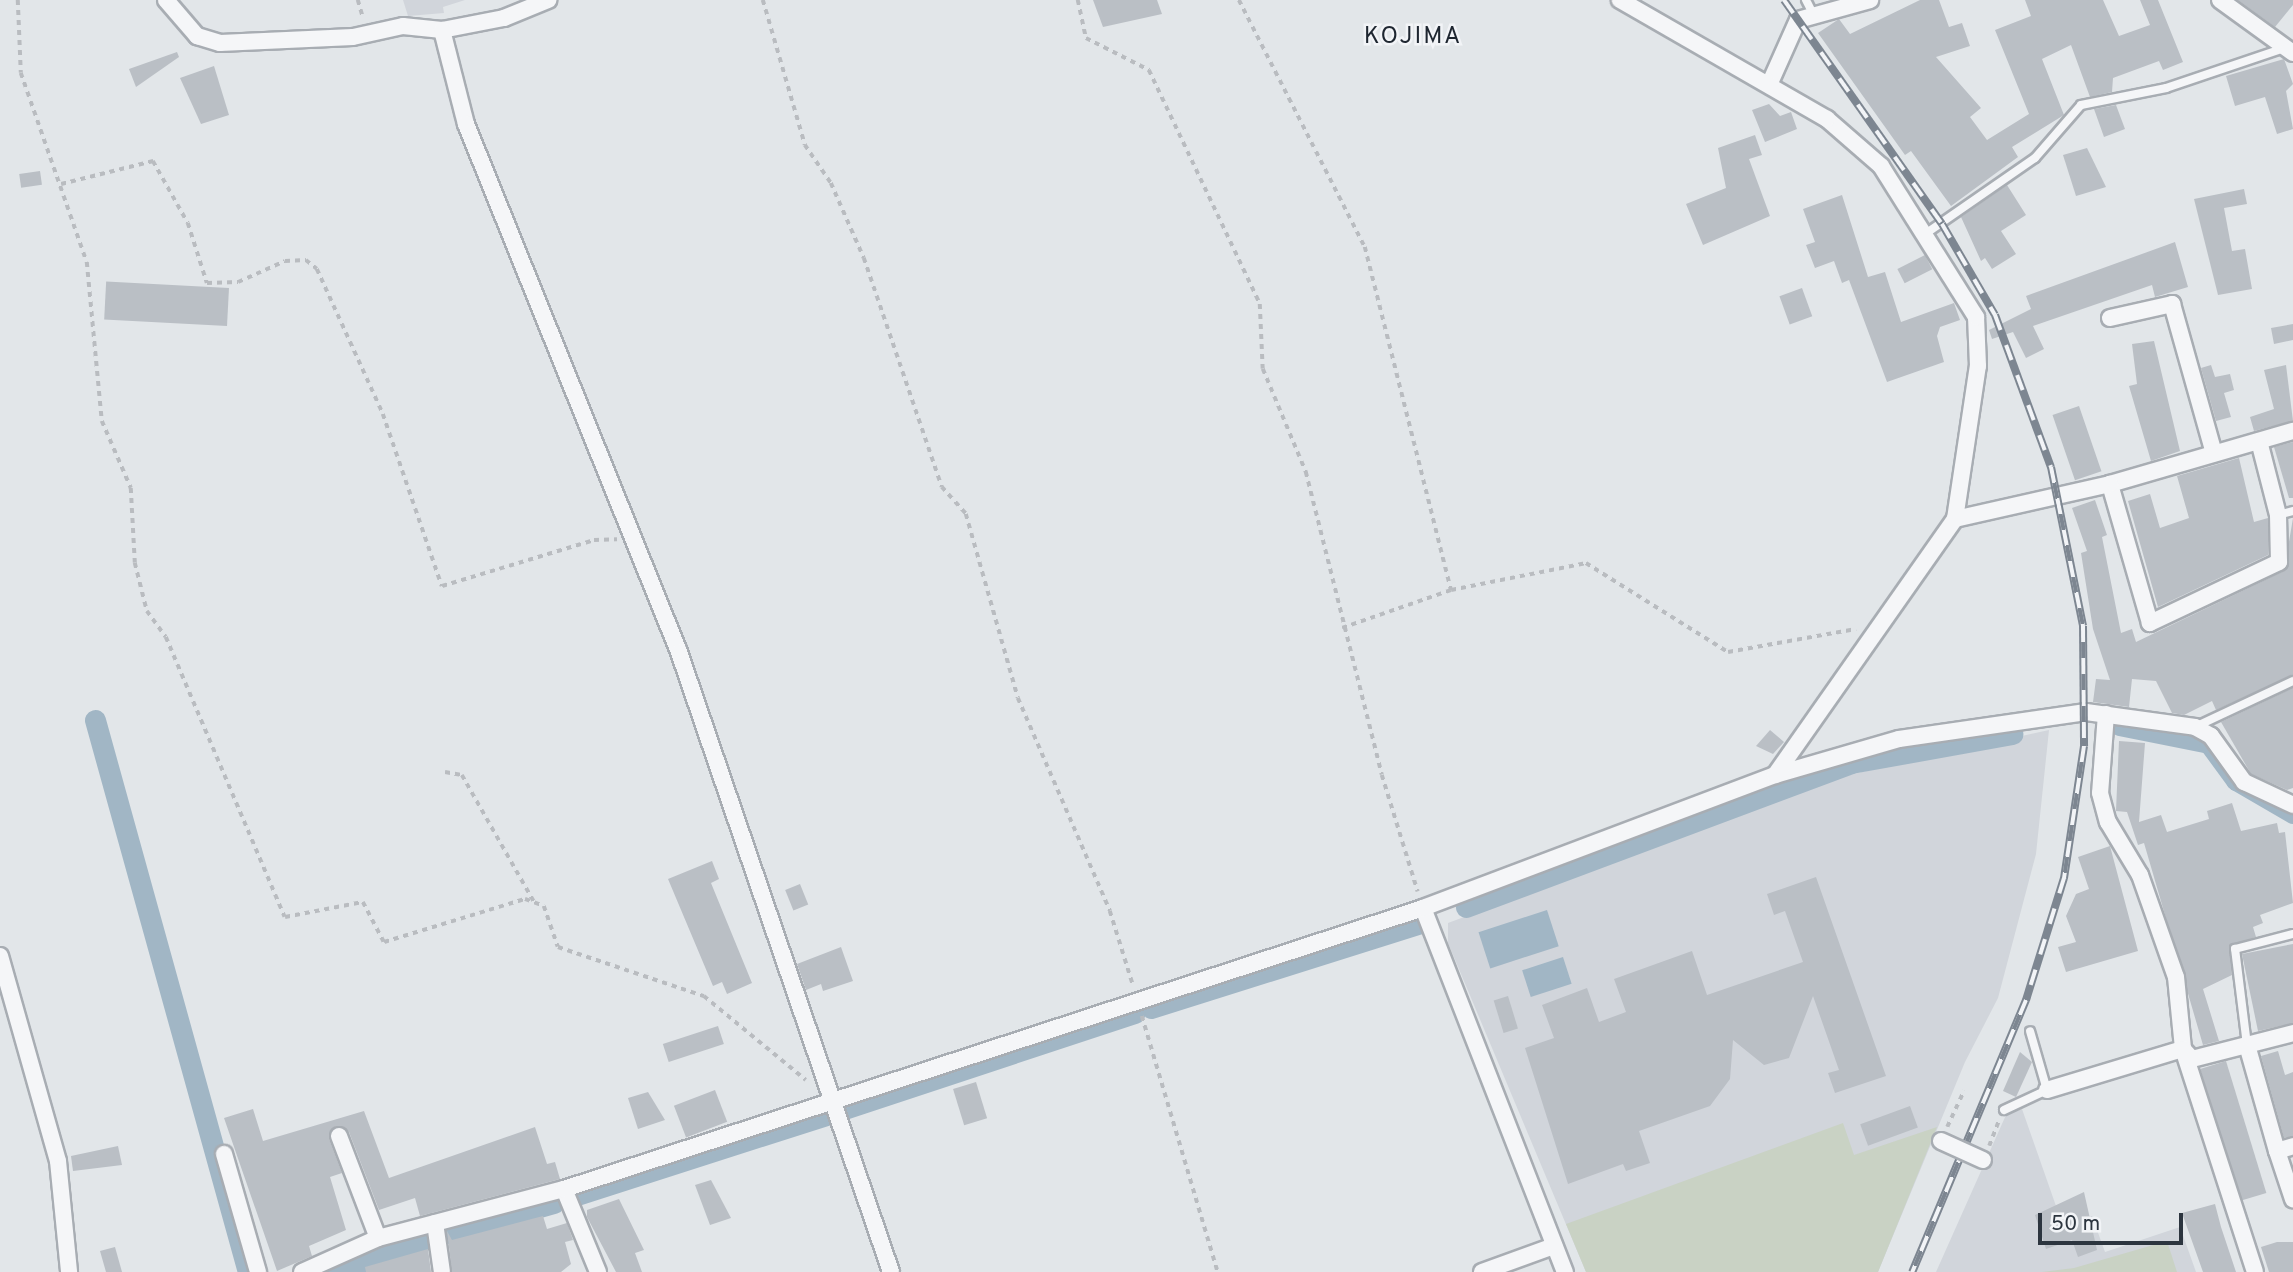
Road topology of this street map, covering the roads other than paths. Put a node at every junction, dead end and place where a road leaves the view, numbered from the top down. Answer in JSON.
{"nodes":[{"id":1,"x":166,"y":0,"type":"edge"},
{"id":2,"x":548,"y":0,"type":"edge"},
{"id":3,"x":1620,"y":0,"type":"edge"},
{"id":4,"x":1806,"y":0,"type":"edge"},
{"id":5,"x":1870,"y":0,"type":"edge"},
{"id":6,"x":2220,"y":0,"type":"edge"},
{"id":7,"x":1814,"y":16,"type":"junction"},
{"id":8,"x":442,"y":30,"type":"junction"},
{"id":9,"x":2288,"y":50,"type":"edge"},
{"id":10,"x":1769,"y":85,"type":"junction"},
{"id":11,"x":1928,"y":232,"type":"junction"},
{"id":12,"x":2110,"y":318,"type":"dead end"},
{"id":13,"x":2293,"y":431,"type":"edge"},
{"id":14,"x":2259,"y":441,"type":"junction"},
{"id":15,"x":2214,"y":453,"type":"junction"},
{"id":16,"x":2109,"y":484,"type":"junction"},
{"id":17,"x":2286,"y":512,"type":"edge"},
{"id":18,"x":1955,"y":519,"type":"junction"},
{"id":19,"x":2293,"y":681,"type":"edge"},
{"id":20,"x":2106,"y":714,"type":"junction"},
{"id":21,"x":2195,"y":727,"type":"junction"},
{"id":22,"x":1775,"y":775,"type":"junction"},
{"id":23,"x":2293,"y":805,"type":"edge"},
{"id":24,"x":1423,"y":908,"type":"junction"},
{"id":25,"x":2293,"y":934,"type":"edge"},
{"id":26,"x":0,"y":956,"type":"edge"},
{"id":27,"x":2029,"y":1031,"type":"dead end"},
{"id":28,"x":2293,"y":1033,"type":"edge"},
{"id":29,"x":2247,"y":1045,"type":"junction"},
{"id":30,"x":2183,"y":1049,"type":"junction"},
{"id":31,"x":2047,"y":1090,"type":"junction"},
{"id":32,"x":830,"y":1100,"type":"junction"},
{"id":33,"x":2004,"y":1110,"type":"road end"},
{"id":34,"x":339,"y":1136,"type":"dead end"},
{"id":35,"x":1941,"y":1141,"type":"road end"},
{"id":36,"x":2285,"y":1149,"type":"edge"},
{"id":37,"x":224,"y":1153,"type":"dead end"},
{"id":38,"x":1983,"y":1160,"type":"road end"},
{"id":39,"x":564,"y":1189,"type":"junction"},
{"id":40,"x":2293,"y":1199,"type":"edge"},
{"id":41,"x":435,"y":1223,"type":"junction"},
{"id":42,"x":377,"y":1238,"type":"junction"},
{"id":43,"x":1554,"y":1246,"type":"junction"},
{"id":44,"x":69,"y":1272,"type":"edge"},
{"id":45,"x":258,"y":1272,"type":"edge"},
{"id":46,"x":302,"y":1272,"type":"edge"},
{"id":47,"x":442,"y":1272,"type":"edge"},
{"id":48,"x":597,"y":1272,"type":"edge"},
{"id":49,"x":891,"y":1272,"type":"edge"},
{"id":50,"x":1482,"y":1272,"type":"edge"},
{"id":51,"x":1565,"y":1272,"type":"edge"},
{"id":52,"x":2255,"y":1272,"type":"edge"}],
"edges":[{"from":1,"to":8,"type":"street"},
{"from":2,"to":8,"type":"street"},
{"from":3,"to":10,"type":"street"},
{"from":4,"to":7,"type":"lane"},
{"from":5,"to":7,"type":"street"},
{"from":6,"to":9,"type":"street"},
{"from":7,"to":10,"type":"street"},
{"from":8,"to":32,"type":"street"},
{"from":9,"to":11,"type":"lane"},
{"from":10,"to":11,"type":"street"},
{"from":11,"to":18,"type":"street"},
{"from":12,"to":15,"type":"street"},
{"from":13,"to":14,"type":"street"},
{"from":14,"to":15,"type":"street"},
{"from":14,"to":17,"type":"street"},
{"from":15,"to":16,"type":"street"},
{"from":16,"to":17,"type":"street"},
{"from":16,"to":18,"type":"street"},
{"from":18,"to":22,"type":"street"},
{"from":19,"to":21,"type":"lane"},
{"from":20,"to":21,"type":"street"},
{"from":20,"to":22,"type":"street"},
{"from":20,"to":30,"type":"street"},
{"from":21,"to":23,"type":"street"},
{"from":22,"to":24,"type":"street"},
{"from":24,"to":32,"type":"street"},
{"from":24,"to":43,"type":"street"},
{"from":25,"to":29,"type":"lane"},
{"from":26,"to":44,"type":"street"},
{"from":27,"to":31,"type":"lane"},
{"from":28,"to":29,"type":"street"},
{"from":29,"to":30,"type":"street"},
{"from":29,"to":36,"type":"street"},
{"from":30,"to":31,"type":"street"},
{"from":30,"to":52,"type":"street"},
{"from":31,"to":33,"type":"lane"},
{"from":32,"to":39,"type":"street"},
{"from":32,"to":49,"type":"street"},
{"from":34,"to":42,"type":"street"},
{"from":35,"to":38,"type":"street","bridge":true},
{"from":36,"to":40,"type":"street"},
{"from":37,"to":45,"type":"street"},
{"from":39,"to":41,"type":"street"},
{"from":39,"to":48,"type":"street"},
{"from":41,"to":42,"type":"street"},
{"from":41,"to":47,"type":"street"},
{"from":42,"to":46,"type":"street"},
{"from":43,"to":50,"type":"street"},
{"from":43,"to":51,"type":"street"}]}
